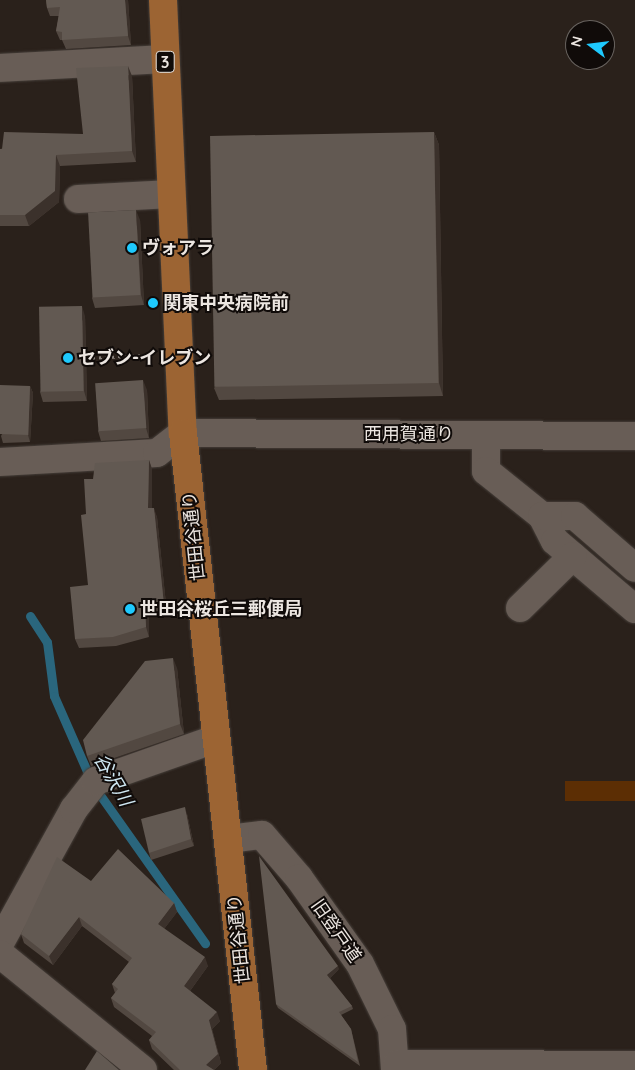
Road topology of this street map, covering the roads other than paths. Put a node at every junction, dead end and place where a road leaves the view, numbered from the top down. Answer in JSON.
{"nodes":[{"id":1,"x":163,"y":0,"type":"edge"},
{"id":2,"x":165,"y":59,"type":"junction"},
{"id":3,"x":0,"y":68,"type":"edge"},
{"id":4,"x":170,"y":194,"type":"junction"},
{"id":5,"x":78,"y":199,"type":"dead end"},
{"id":6,"x":183,"y":432,"type":"junction"},
{"id":7,"x":486,"y":435,"type":"junction"},
{"id":8,"x":635,"y":436,"type":"edge"},
{"id":9,"x":0,"y":462,"type":"edge"},
{"id":10,"x":542,"y":516,"type":"junction"},
{"id":11,"x":573,"y":556,"type":"junction"},
{"id":12,"x":635,"y":568,"type":"edge"},
{"id":13,"x":520,"y":608,"type":"dead end"},
{"id":14,"x":635,"y":609,"type":"edge"},
{"id":15,"x":215,"y":739,"type":"junction"},
{"id":16,"x":228,"y":839,"type":"junction"},
{"id":17,"x":0,"y":943,"type":"edge"},
{"id":18,"x":0,"y":954,"type":"edge"},
{"id":19,"x":635,"y":1065,"type":"edge"},
{"id":20,"x":396,"y":1067,"type":"edge"},
{"id":21,"x":144,"y":1070,"type":"edge"},
{"id":22,"x":253,"y":1070,"type":"edge"}],
"edges":[{"from":1,"to":2,"type":"main road","name":"世田谷通り","number":"3"},
{"from":2,"to":3,"type":"street"},
{"from":2,"to":4,"type":"main road","name":"世田谷通り","number":"3"},
{"from":4,"to":5,"type":"street"},
{"from":4,"to":6,"type":"main road","name":"世田谷通り","number":"3"},
{"from":6,"to":7,"type":"street","name":"西用賀通り"},
{"from":6,"to":9,"type":"street"},
{"from":6,"to":15,"type":"main road","name":"世田谷通り","number":"3"},
{"from":7,"to":8,"type":"street","name":"西用賀通り"},
{"from":7,"to":10,"type":"street"},
{"from":10,"to":11,"type":"street"},
{"from":10,"to":12,"type":"street"},
{"from":11,"to":13,"type":"street"},
{"from":11,"to":14,"type":"street"},
{"from":15,"to":16,"type":"main road","name":"世田谷通り","number":"3"},
{"from":15,"to":17,"type":"street"},
{"from":16,"to":20,"type":"street","name":"旧登戸道"},
{"from":16,"to":22,"type":"main road","name":"世田谷通り","number":"3"},
{"from":18,"to":21,"type":"street"},
{"from":19,"to":20,"type":"street"}]}
